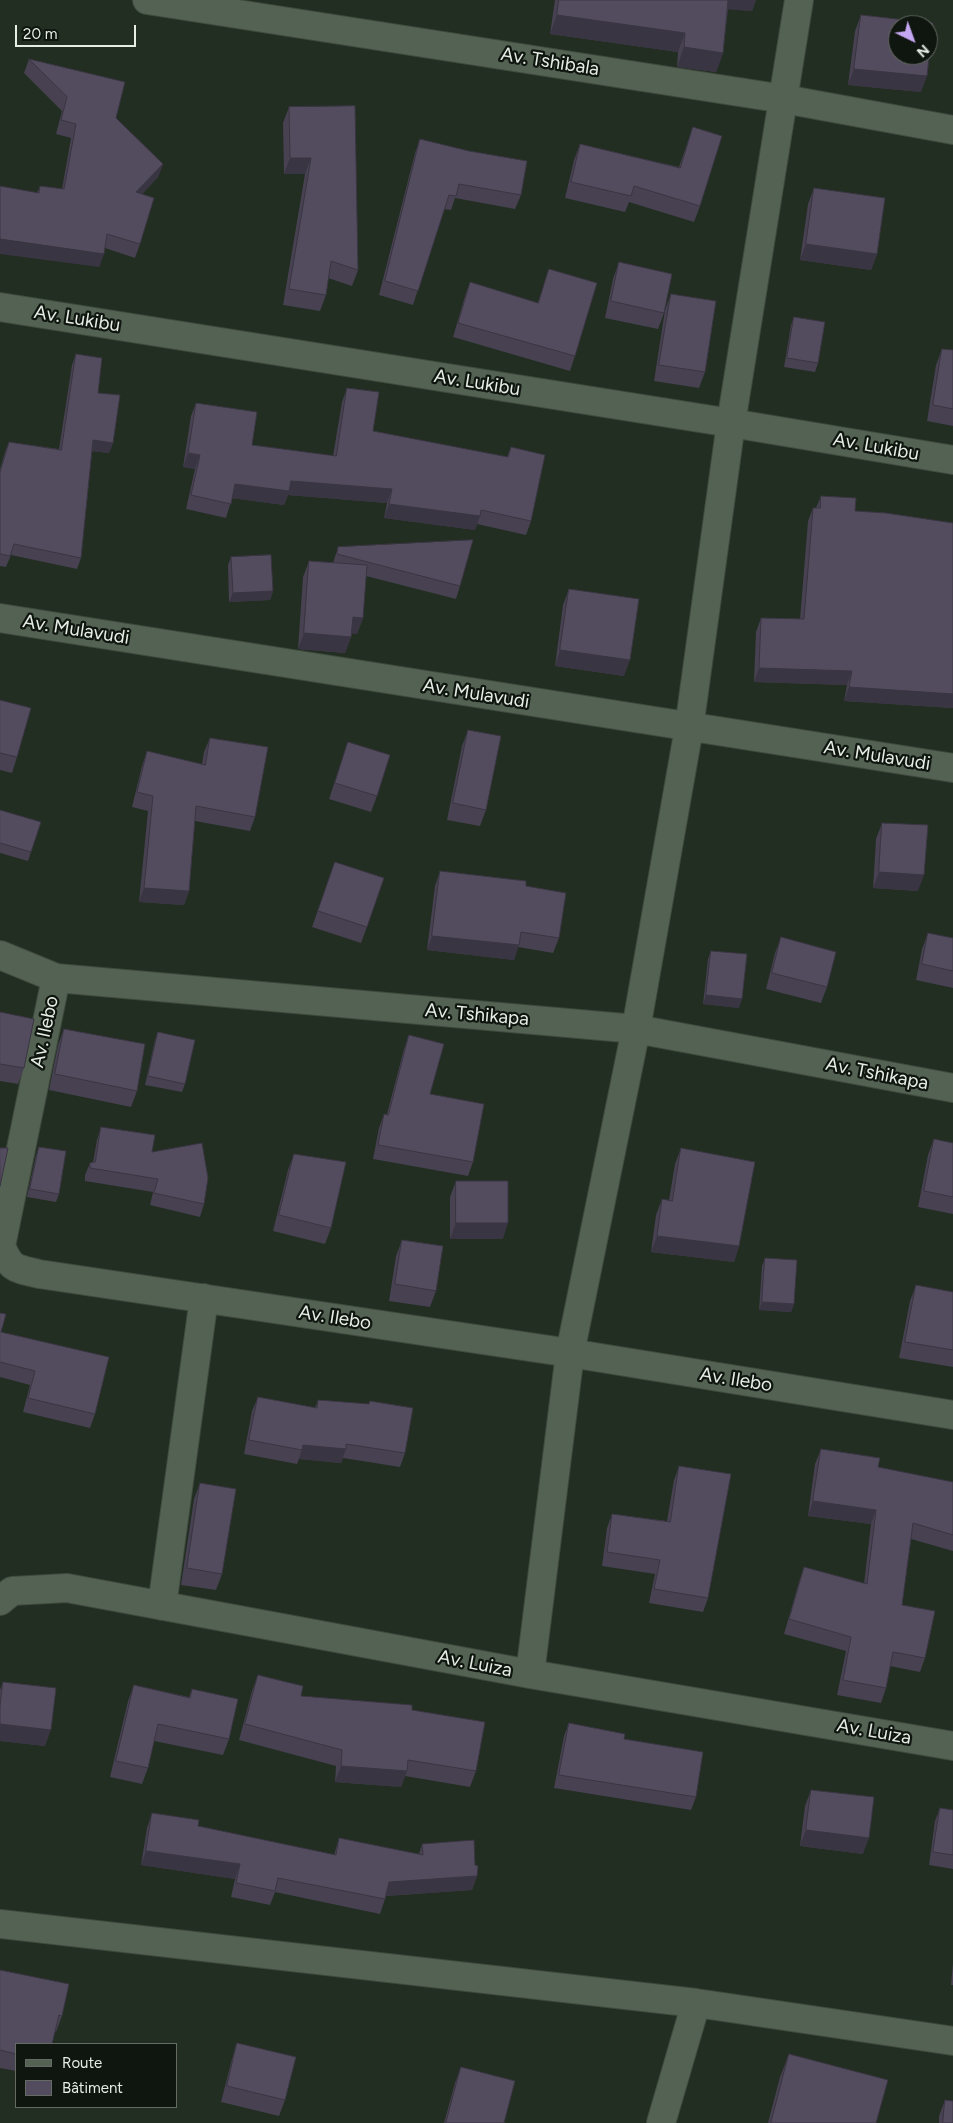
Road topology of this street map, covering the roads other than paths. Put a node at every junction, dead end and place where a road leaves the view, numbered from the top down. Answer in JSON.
{"nodes":[{"id":1,"x":147,"y":0,"type":"edge"},
{"id":2,"x":799,"y":0,"type":"edge"},
{"id":3,"x":784,"y":99,"type":"junction"},
{"id":4,"x":953,"y":130,"type":"edge"},
{"id":5,"x":0,"y":307,"type":"edge"},
{"id":6,"x":731,"y":423,"type":"junction"},
{"id":7,"x":953,"y":460,"type":"edge"},
{"id":8,"x":0,"y":618,"type":"edge"},
{"id":9,"x":689,"y":728,"type":"junction"},
{"id":10,"x":953,"y":768,"type":"edge"},
{"id":11,"x":0,"y":955,"type":"edge"},
{"id":12,"x":56,"y":978,"type":"junction"},
{"id":13,"x":636,"y":1029,"type":"junction"},
{"id":14,"x":953,"y":1088,"type":"edge"},
{"id":15,"x":204,"y":1298,"type":"junction"},
{"id":16,"x":570,"y":1353,"type":"junction"},
{"id":17,"x":953,"y":1415,"type":"edge"},
{"id":18,"x":0,"y":1601,"type":"edge"},
{"id":19,"x":162,"y":1606,"type":"junction"},
{"id":20,"x":530,"y":1674,"type":"junction"},
{"id":21,"x":953,"y":1746,"type":"edge"},
{"id":22,"x":0,"y":1924,"type":"edge"},
{"id":23,"x":696,"y":2003,"type":"junction"},
{"id":24,"x":953,"y":2041,"type":"edge"},
{"id":25,"x":661,"y":2123,"type":"edge"}],
"edges":[{"from":1,"to":3,"type":"street","name":"Av. Tshibala"},
{"from":2,"to":3,"type":"street"},
{"from":3,"to":4,"type":"street","name":"Av. Tshibala"},
{"from":3,"to":6,"type":"street"},
{"from":5,"to":6,"type":"street","name":"Av. Lukibu"},
{"from":6,"to":7,"type":"street","name":"Av. Lukibu"},
{"from":6,"to":9,"type":"street"},
{"from":8,"to":9,"type":"street","name":"Av. Mulavudi"},
{"from":9,"to":10,"type":"street","name":"Av. Mulavudi"},
{"from":9,"to":13,"type":"street"},
{"from":11,"to":12,"type":"street","name":"Av. Tshikapa"},
{"from":12,"to":13,"type":"street","name":"Av. Tshikapa"},
{"from":12,"to":15,"type":"street","name":"Av. Ilebo"},
{"from":13,"to":14,"type":"street","name":"Av. Tshikapa"},
{"from":13,"to":16,"type":"street"},
{"from":15,"to":16,"type":"street","name":"Av. Ilebo"},
{"from":15,"to":19,"type":"street"},
{"from":16,"to":17,"type":"street","name":"Av. Ilebo"},
{"from":16,"to":20,"type":"street"},
{"from":18,"to":19,"type":"street","name":"Av. Luiza"},
{"from":19,"to":20,"type":"street","name":"Av. Luiza"},
{"from":20,"to":21,"type":"street","name":"Av. Luiza"},
{"from":22,"to":23,"type":"street"},
{"from":23,"to":24,"type":"street"},
{"from":23,"to":25,"type":"street"}]}
